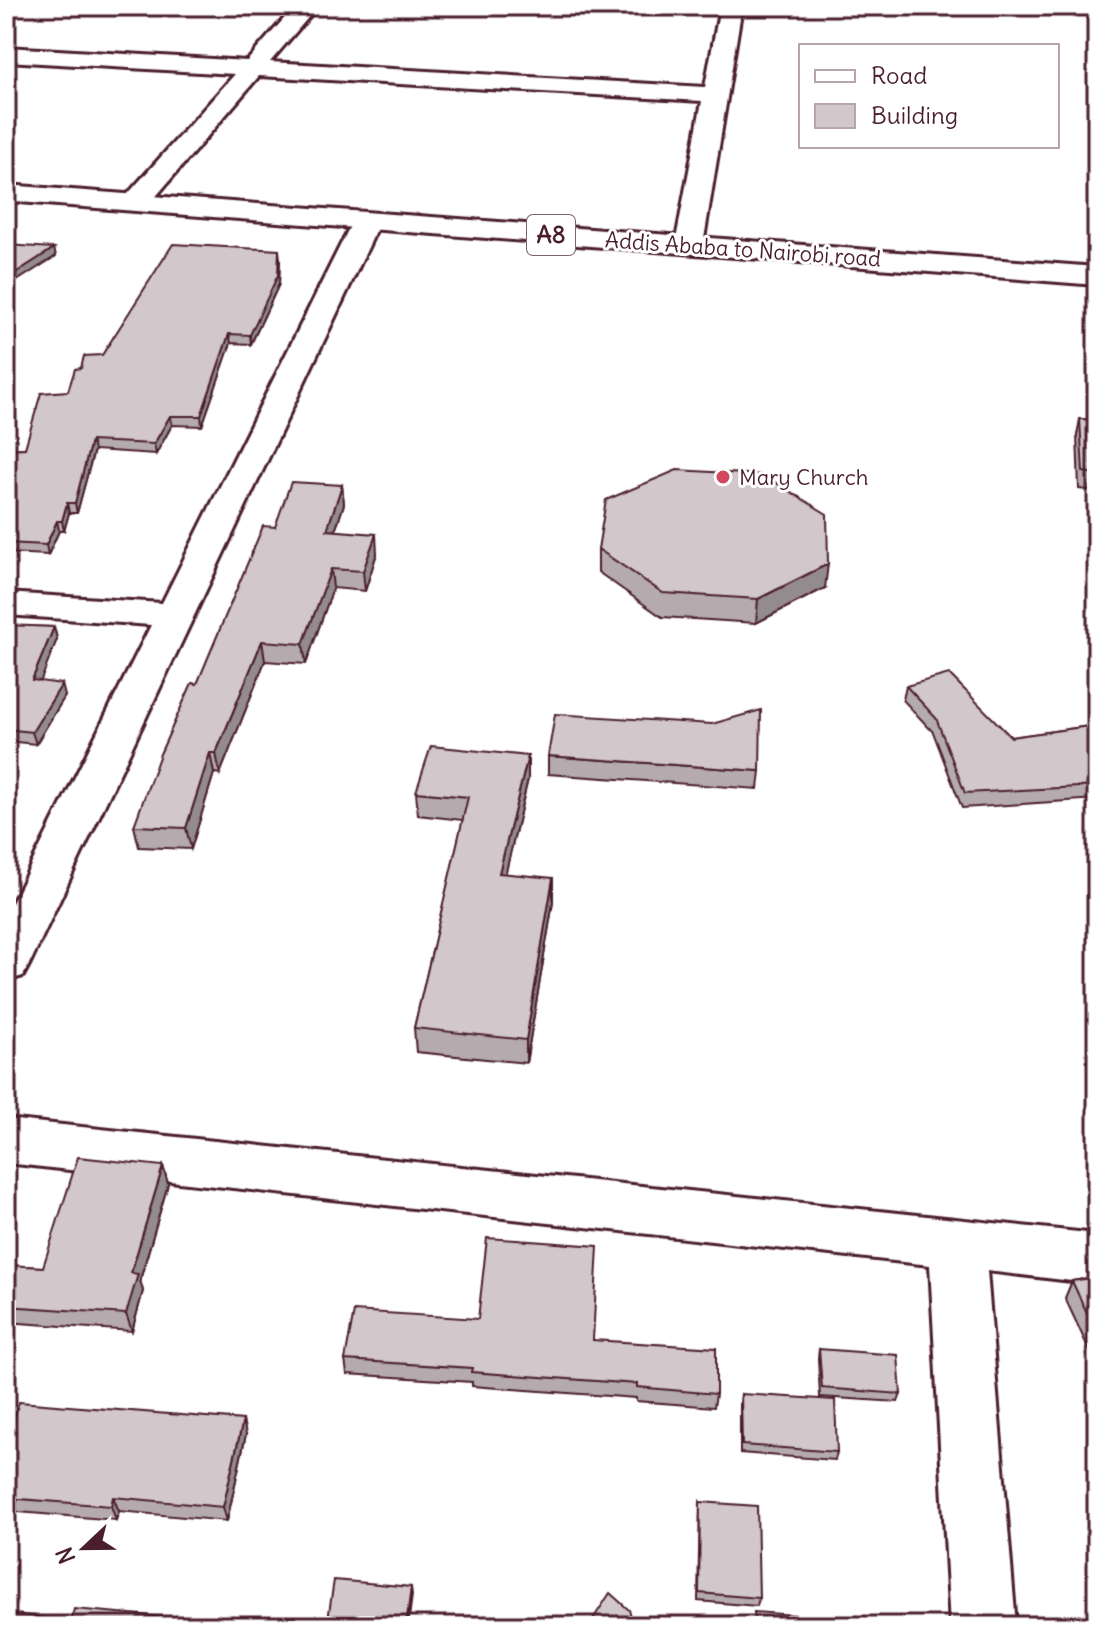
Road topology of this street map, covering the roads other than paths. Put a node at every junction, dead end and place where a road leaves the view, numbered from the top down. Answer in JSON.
{"nodes":[{"id":1,"x":307,"y":6,"type":"edge"},
{"id":2,"x":731,"y":6,"type":"edge"},
{"id":3,"x":6,"y":54,"type":"edge"},
{"id":4,"x":256,"y":67,"type":"junction"},
{"id":5,"x":715,"y":95,"type":"junction"},
{"id":6,"x":6,"y":193,"type":"edge"},
{"id":7,"x":136,"y":202,"type":"junction"},
{"id":8,"x":366,"y":222,"type":"junction"},
{"id":9,"x":689,"y":245,"type":"junction"},
{"id":10,"x":1097,"y":276,"type":"edge"},
{"id":11,"x":6,"y":604,"type":"edge"},
{"id":12,"x":177,"y":615,"type":"junction"},
{"id":13,"x":6,"y":963,"type":"edge"},
{"id":14,"x":6,"y":1141,"type":"edge"},
{"id":15,"x":957,"y":1245,"type":"junction"},
{"id":16,"x":1097,"y":1259,"type":"edge"},
{"id":17,"x":983,"y":1626,"type":"edge"}],
"edges":[{"from":1,"to":4,"type":"main road"},
{"from":2,"to":5,"type":"main road"},
{"from":3,"to":4,"type":"main road"},
{"from":4,"to":5,"type":"main road"},
{"from":4,"to":7,"type":"main road"},
{"from":5,"to":9,"type":"main road"},
{"from":6,"to":7,"type":"main road","name":"Addis Ababa to Nairobi road","number":"A8"},
{"from":7,"to":8,"type":"main road","name":"Addis Ababa to Nairobi road","number":"A8"},
{"from":8,"to":9,"type":"main road","name":"Addis Ababa to Nairobi road","number":"A8"},
{"from":8,"to":12,"type":"main road"},
{"from":9,"to":10,"type":"main road","name":"Addis Ababa to Nairobi road","number":"A8"},
{"from":11,"to":12,"type":"main road"},
{"from":12,"to":13,"type":"main road"},
{"from":14,"to":15,"type":"main road"},
{"from":15,"to":16,"type":"main road"},
{"from":15,"to":17,"type":"main road"}]}
